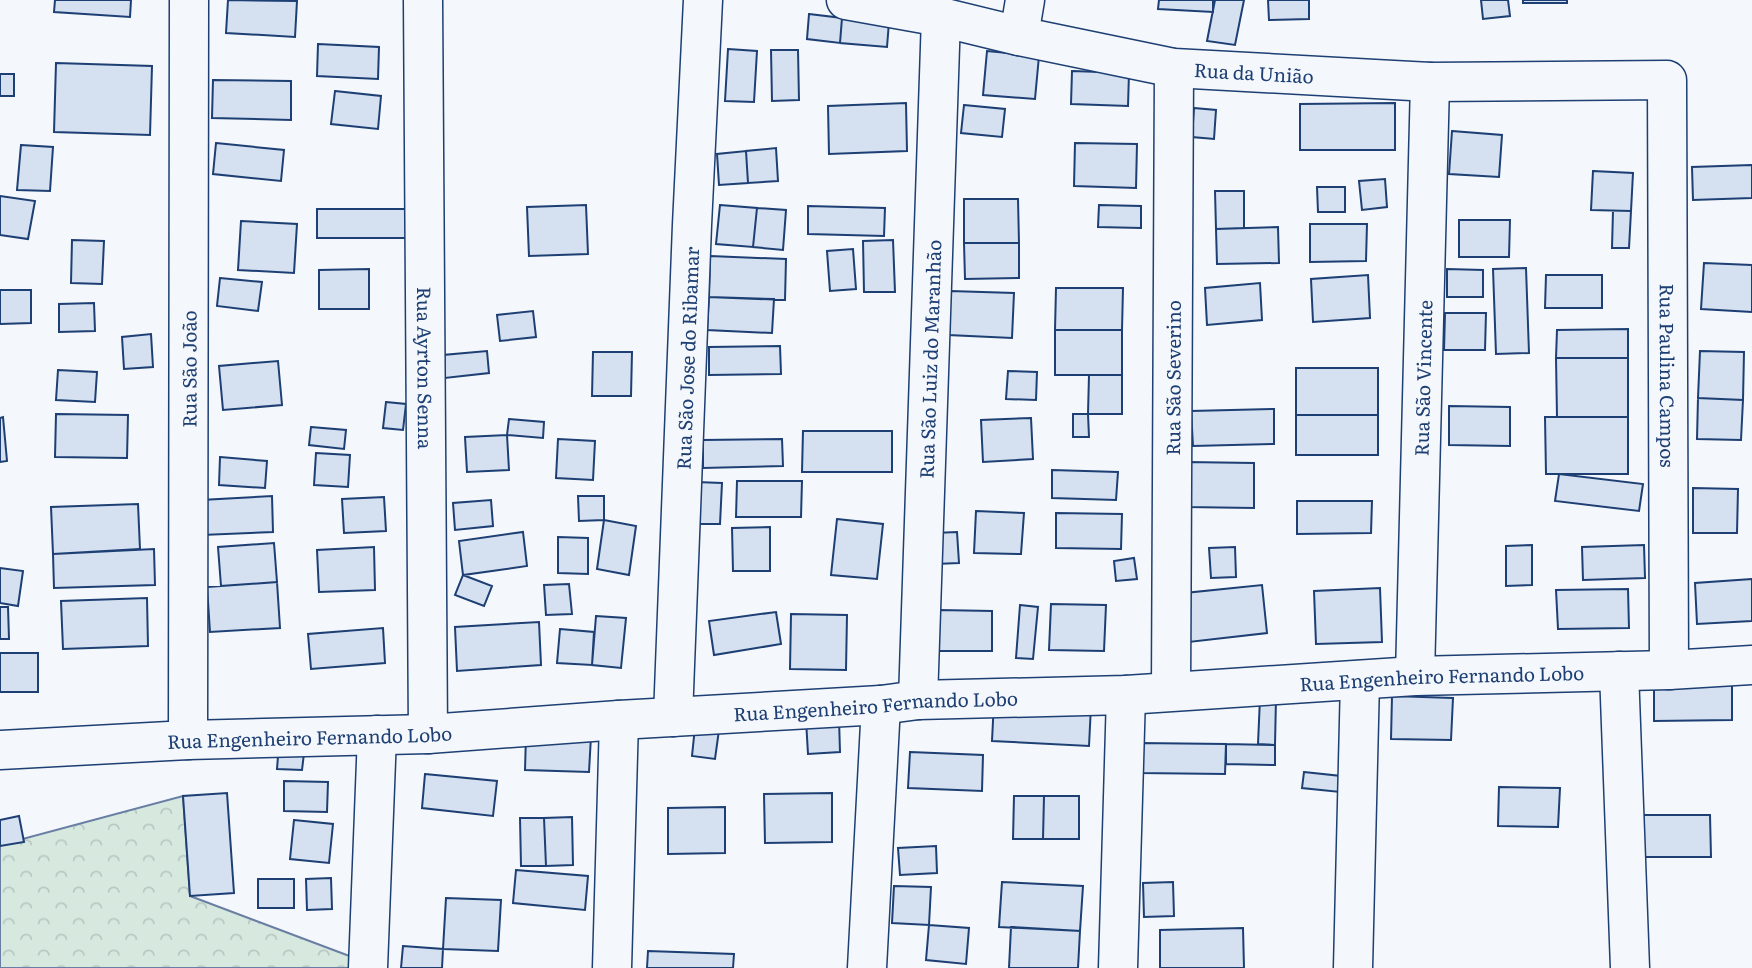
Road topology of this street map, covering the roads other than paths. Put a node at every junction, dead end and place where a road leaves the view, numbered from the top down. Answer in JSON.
{"nodes":[{"id":1,"x":189,"y":0,"type":"edge"},
{"id":2,"x":423,"y":0,"type":"edge"},
{"id":3,"x":703,"y":0,"type":"edge"},
{"id":4,"x":846,"y":0,"type":"edge"},
{"id":5,"x":941,"y":17,"type":"junction"},
{"id":6,"x":1022,"y":18,"type":"edge"},
{"id":7,"x":1174,"y":68,"type":"junction"},
{"id":8,"x":1667,"y":80,"type":"joint"},
{"id":9,"x":1430,"y":82,"type":"junction"},
{"id":10,"x":1752,"y":665,"type":"edge"},
{"id":11,"x":1669,"y":670,"type":"junction"},
{"id":12,"x":1619,"y":671,"type":"junction"},
{"id":13,"x":1415,"y":676,"type":"junction"},
{"id":14,"x":1360,"y":680,"type":"junction"},
{"id":15,"x":1171,"y":691,"type":"junction"},
{"id":16,"x":1126,"y":695,"type":"junction"},
{"id":17,"x":918,"y":700,"type":"junction"},
{"id":18,"x":881,"y":705,"type":"junction"},
{"id":19,"x":673,"y":718,"type":"junction"},
{"id":20,"x":620,"y":720,"type":"junction"},
{"id":21,"x":428,"y":734,"type":"junction"},
{"id":22,"x":377,"y":735,"type":"junction"},
{"id":23,"x":188,"y":740,"type":"junction"},
{"id":24,"x":0,"y":750,"type":"edge"},
{"id":25,"x":368,"y":968,"type":"edge"},
{"id":26,"x":612,"y":968,"type":"edge"},
{"id":27,"x":867,"y":968,"type":"edge"},
{"id":28,"x":1118,"y":968,"type":"edge"},
{"id":29,"x":1353,"y":968,"type":"edge"},
{"id":30,"x":1630,"y":968,"type":"edge"}],
"edges":[{"from":1,"to":23,"type":"street","name":"Rua São João"},
{"from":2,"to":21,"type":"street","name":"Rua Ayrton Senna"},
{"from":3,"to":19,"type":"street","name":"Rua São Jose do Ribamar"},
{"from":4,"to":5,"type":"street","name":"Rua da União"},
{"from":5,"to":6,"type":"street","name":"Rua da União"},
{"from":5,"to":17,"type":"street","name":"Rua São Luiz do Maranhão"},
{"from":6,"to":7,"type":"street","name":"Rua da União"},
{"from":7,"to":9,"type":"street","name":"Rua da União"},
{"from":7,"to":15,"type":"street","name":"Rua São Severino"},
{"from":8,"to":9,"type":"street","name":"Rua da União"},
{"from":8,"to":11,"type":"street","name":"Rua Paulina Campos"},
{"from":9,"to":13,"type":"street","name":"Rua São Vincente"},
{"from":10,"to":11,"type":"street","name":"Rua Engenheiro Fernando Lobo"},
{"from":11,"to":12,"type":"street","name":"Rua Engenheiro Fernando Lobo"},
{"from":12,"to":13,"type":"street","name":"Rua Engenheiro Fernando Lobo"},
{"from":12,"to":30,"type":"street"},
{"from":13,"to":14,"type":"street","name":"Rua Engenheiro Fernando Lobo"},
{"from":14,"to":15,"type":"street","name":"Rua Engenheiro Fernando Lobo"},
{"from":14,"to":29,"type":"street"},
{"from":15,"to":16,"type":"street","name":"Rua Engenheiro Fernando Lobo"},
{"from":16,"to":17,"type":"street","name":"Rua Engenheiro Fernando Lobo"},
{"from":16,"to":28,"type":"street"},
{"from":17,"to":18,"type":"street","name":"Rua Engenheiro Fernando Lobo"},
{"from":18,"to":19,"type":"street","name":"Rua Engenheiro Fernando Lobo"},
{"from":18,"to":27,"type":"street"},
{"from":19,"to":20,"type":"street","name":"Rua Engenheiro Fernando Lobo"},
{"from":20,"to":21,"type":"street","name":"Rua Engenheiro Fernando Lobo"},
{"from":20,"to":26,"type":"street"},
{"from":21,"to":22,"type":"street","name":"Rua Engenheiro Fernando Lobo"},
{"from":22,"to":23,"type":"street","name":"Rua Engenheiro Fernando Lobo"},
{"from":22,"to":25,"type":"street"},
{"from":23,"to":24,"type":"street","name":"Rua Engenheiro Fernando Lobo"}]}
